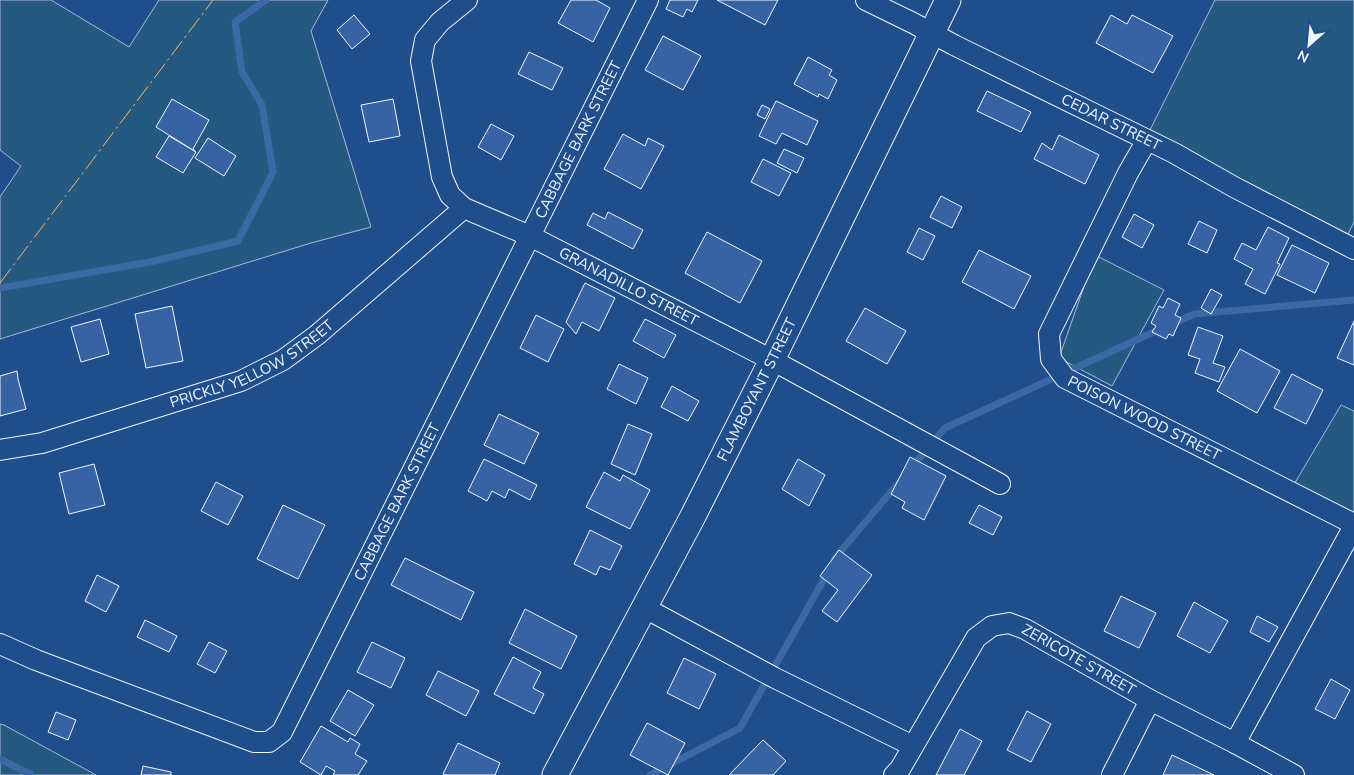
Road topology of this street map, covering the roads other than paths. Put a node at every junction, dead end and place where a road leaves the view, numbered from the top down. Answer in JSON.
{"nodes":[{"id":1,"x":467,"y":0,"type":"edge"},
{"id":2,"x":648,"y":0,"type":"edge"},
{"id":3,"x":866,"y":0,"type":"edge"},
{"id":4,"x":948,"y":0,"type":"edge"},
{"id":5,"x":931,"y":33,"type":"junction"},
{"id":6,"x":1147,"y":140,"type":"junction"},
{"id":7,"x":464,"y":208,"type":"junction"},
{"id":8,"x":530,"y":236,"type":"junction"},
{"id":9,"x":1354,"y":248,"type":"edge"},
{"id":10,"x":772,"y":360,"type":"junction"},
{"id":11,"x":0,"y":450,"type":"edge"},
{"id":12,"x":1000,"y":484,"type":"dead end"},
{"id":13,"x":1354,"y":525,"type":"edge"},
{"id":14,"x":645,"y":608,"type":"junction"},
{"id":15,"x":0,"y":644,"type":"edge"},
{"id":16,"x":1150,"y":700,"type":"junction"},
{"id":17,"x":1235,"y":743,"type":"junction"},
{"id":18,"x":913,"y":746,"type":"junction"},
{"id":19,"x":555,"y":775,"type":"edge"},
{"id":20,"x":894,"y":775,"type":"edge"},
{"id":21,"x":1112,"y":775,"type":"edge"},
{"id":22,"x":1294,"y":775,"type":"edge"}],
"edges":[{"from":1,"to":7,"type":"street","name":"GRANADILLO STREET"},
{"from":2,"to":8,"type":"street","name":"CABBAGE BARK STREET"},
{"from":3,"to":5,"type":"street","name":"CEDAR STREET"},
{"from":4,"to":5,"type":"street","name":"FLAMBOYANT STREET"},
{"from":5,"to":6,"type":"street","name":"CEDAR STREET"},
{"from":5,"to":10,"type":"street","name":"FLAMBOYANT STREET"},
{"from":6,"to":9,"type":"street","name":"CEDAR STREET"},
{"from":6,"to":13,"type":"street","name":"POISON WOOD STREET"},
{"from":7,"to":8,"type":"street","name":"GRANADILLO STREET"},
{"from":7,"to":11,"type":"street","name":"PRICKLY YELLOW STREET"},
{"from":8,"to":10,"type":"street","name":"GRANADILLO STREET"},
{"from":8,"to":15,"type":"street","name":"CABBAGE BARK STREET"},
{"from":10,"to":12,"type":"street","name":"GRANADILLO STREET"},
{"from":10,"to":14,"type":"street","name":"FLAMBOYANT STREET"},
{"from":13,"to":17,"type":"street"},
{"from":14,"to":18,"type":"street"},
{"from":14,"to":19,"type":"street","name":"FLAMBOYANT STREET"},
{"from":16,"to":17,"type":"street","name":"ZERICOTE STREET"},
{"from":16,"to":18,"type":"street","name":"ZERICOTE STREET"},
{"from":16,"to":21,"type":"street"},
{"from":17,"to":22,"type":"street","name":"ZERICOTE STREET"},
{"from":18,"to":20,"type":"street","name":"ZERICOTE STREET"}]}
